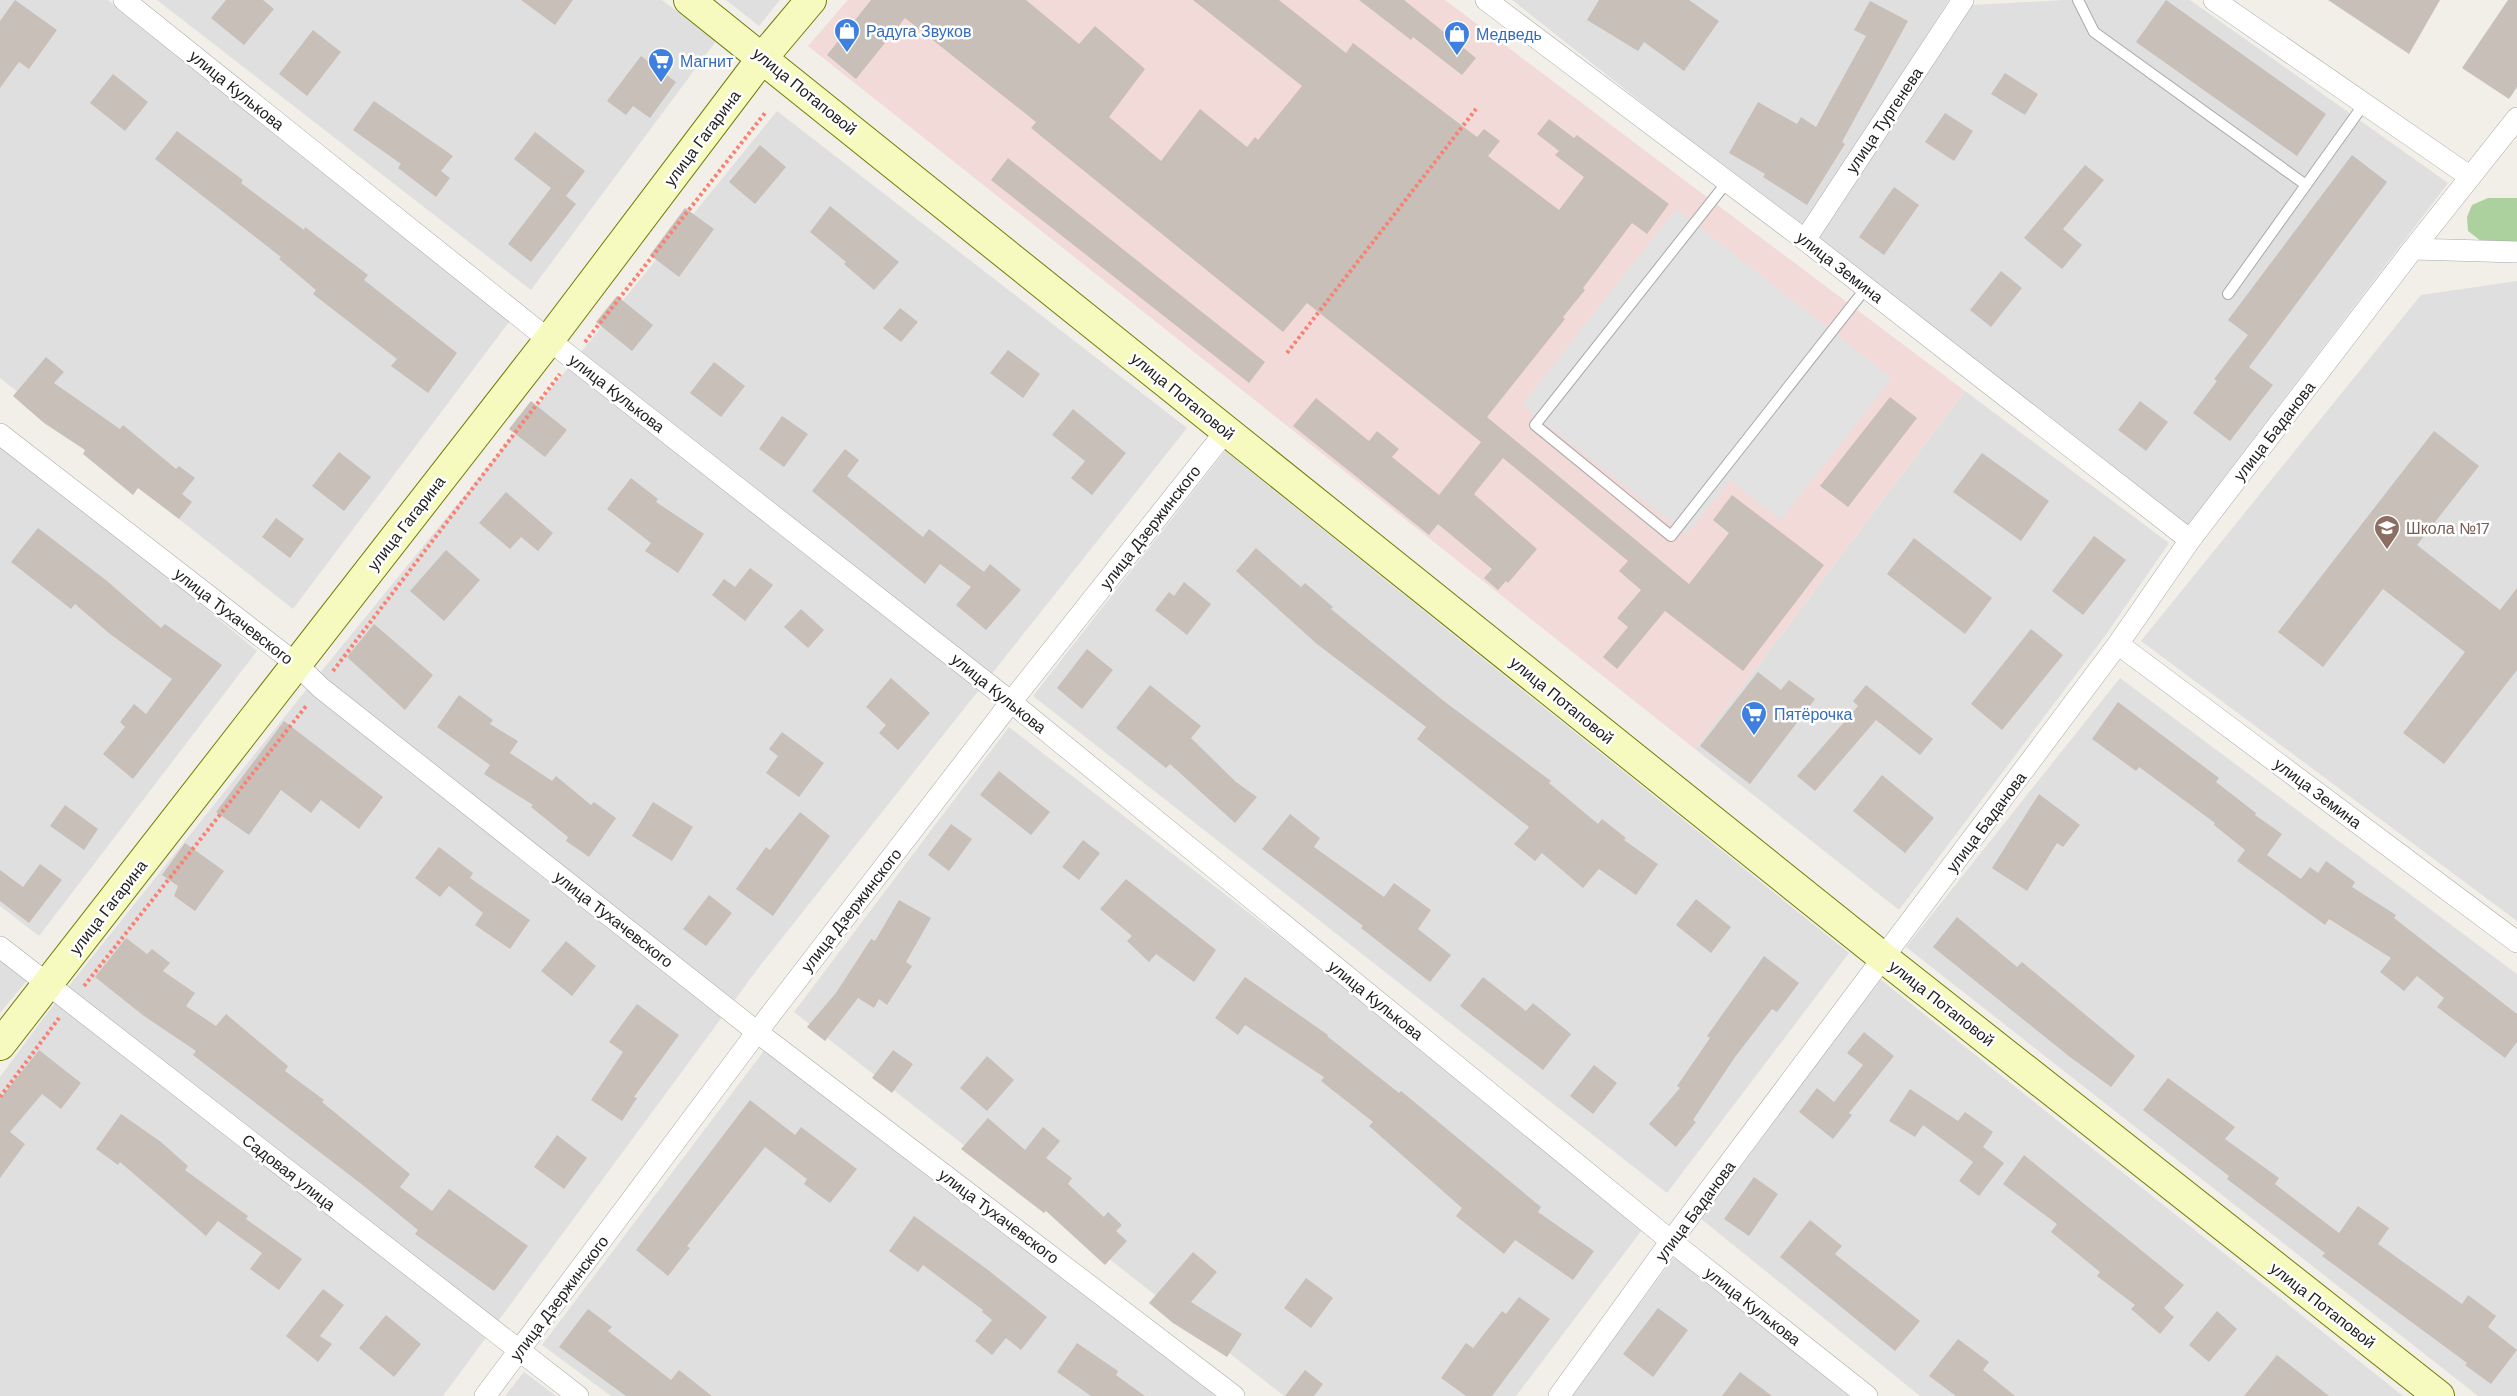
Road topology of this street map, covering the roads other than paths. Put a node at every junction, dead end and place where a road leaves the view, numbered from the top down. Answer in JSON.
{"nodes":[{"id":1,"x":124,"y":0,"type":"edge"},
{"id":2,"x":689,"y":0,"type":"edge"},
{"id":3,"x":811,"y":0,"type":"edge"},
{"id":4,"x":1486,"y":0,"type":"edge"},
{"id":5,"x":1963,"y":0,"type":"edge"},
{"id":6,"x":2078,"y":0,"type":"edge"},
{"id":7,"x":2214,"y":0,"type":"edge"},
{"id":8,"x":763,"y":57,"type":"junction"},
{"id":9,"x":2364,"y":104,"type":"junction"},
{"id":10,"x":2517,"y":118,"type":"edge"},
{"id":11,"x":2469,"y":176,"type":"junction"},
{"id":12,"x":1727,"y":182,"type":"junction"},
{"id":13,"x":2306,"y":185,"type":"junction"},
{"id":14,"x":1804,"y":240,"type":"junction"},
{"id":15,"x":2413,"y":249,"type":"junction"},
{"id":16,"x":2517,"y":252,"type":"edge"},
{"id":17,"x":1866,"y":288,"type":"junction"},
{"id":18,"x":2228,"y":294,"type":"dead end"},
{"id":19,"x":549,"y":340,"type":"junction"},
{"id":20,"x":1227,"y":431,"type":"junction"},
{"id":21,"x":0,"y":434,"type":"edge"},
{"id":22,"x":2190,"y":540,"type":"junction"},
{"id":23,"x":2118,"y":644,"type":"junction"},
{"id":24,"x":295,"y":663,"type":"junction"},
{"id":25,"x":1011,"y":702,"type":"junction"},
{"id":26,"x":2517,"y":942,"type":"edge"},
{"id":27,"x":0,"y":947,"type":"edge"},
{"id":28,"x":1885,"y":958,"type":"junction"},
{"id":29,"x":59,"y":994,"type":"junction"},
{"id":30,"x":758,"y":1032,"type":"junction"},
{"id":31,"x":0,"y":1045,"type":"edge"},
{"id":32,"x":1671,"y":1241,"type":"junction"},
{"id":33,"x":520,"y":1351,"type":"junction"},
{"id":34,"x":485,"y":1396,"type":"edge"},
{"id":35,"x":578,"y":1396,"type":"edge"},
{"id":36,"x":1234,"y":1396,"type":"edge"},
{"id":37,"x":1559,"y":1396,"type":"edge"},
{"id":38,"x":1867,"y":1396,"type":"edge"},
{"id":39,"x":2439,"y":1396,"type":"edge"}],
"edges":[{"from":1,"to":19,"type":"street","name":"улица Кулькова"},
{"from":2,"to":8,"type":"main road","name":"улица Потаповой"},
{"from":3,"to":8,"type":"main road","name":"улица Гагарина"},
{"from":4,"to":12,"type":"street","name":"улица Земина"},
{"from":5,"to":14,"type":"street","name":"улица Тургенева"},
{"from":6,"to":13,"type":"lane"},
{"from":7,"to":9,"type":"street"},
{"from":8,"to":19,"type":"main road","name":"улица Гагарина"},
{"from":8,"to":20,"type":"main road","name":"улица Потаповой"},
{"from":9,"to":11,"type":"street"},
{"from":9,"to":13,"type":"lane"},
{"from":10,"to":11,"type":"street","name":"улица Баданова"},
{"from":11,"to":15,"type":"street","name":"улица Баданова"},
{"from":12,"to":14,"type":"street","name":"улица Земина"},
{"from":12,"to":17,"type":"lane"},
{"from":13,"to":18,"type":"lane"},
{"from":14,"to":17,"type":"street","name":"улица Земина"},
{"from":15,"to":16,"type":"street"},
{"from":15,"to":22,"type":"street","name":"улица Баданова"},
{"from":17,"to":22,"type":"street","name":"улица Земина"},
{"from":19,"to":24,"type":"main road","name":"улица Гагарина"},
{"from":19,"to":25,"type":"street","name":"улица Кулькова"},
{"from":20,"to":25,"type":"street","name":"улица Дзержинского"},
{"from":20,"to":28,"type":"main road","name":"улица Потаповой"},
{"from":21,"to":24,"type":"street","name":"улица Тухачевского"},
{"from":22,"to":23,"type":"street","name":"улица Баданова"},
{"from":23,"to":26,"type":"street","name":"улица Земина"},
{"from":23,"to":28,"type":"street","name":"улица Баданова"},
{"from":24,"to":29,"type":"main road","name":"улица Гагарина"},
{"from":24,"to":30,"type":"street","name":"улица Тухачевского"},
{"from":25,"to":30,"type":"street","name":"улица Дзержинского"},
{"from":25,"to":32,"type":"street","name":"улица Кулькова"},
{"from":27,"to":29,"type":"street","name":"Садовая улица"},
{"from":28,"to":32,"type":"street","name":"улица Баданова"},
{"from":28,"to":39,"type":"main road","name":"улица Потаповой"},
{"from":29,"to":31,"type":"main road","name":"улица Гагарина"},
{"from":29,"to":33,"type":"street","name":"Садовая улица"},
{"from":30,"to":33,"type":"street","name":"улица Дзержинского"},
{"from":30,"to":36,"type":"street","name":"улица Тухачевского"},
{"from":32,"to":37,"type":"street","name":"улица Баданова"},
{"from":32,"to":38,"type":"street","name":"улица Кулькова"},
{"from":33,"to":34,"type":"street","name":"улица Дзержинского"},
{"from":33,"to":35,"type":"street","name":"Садовая улица"}]}
